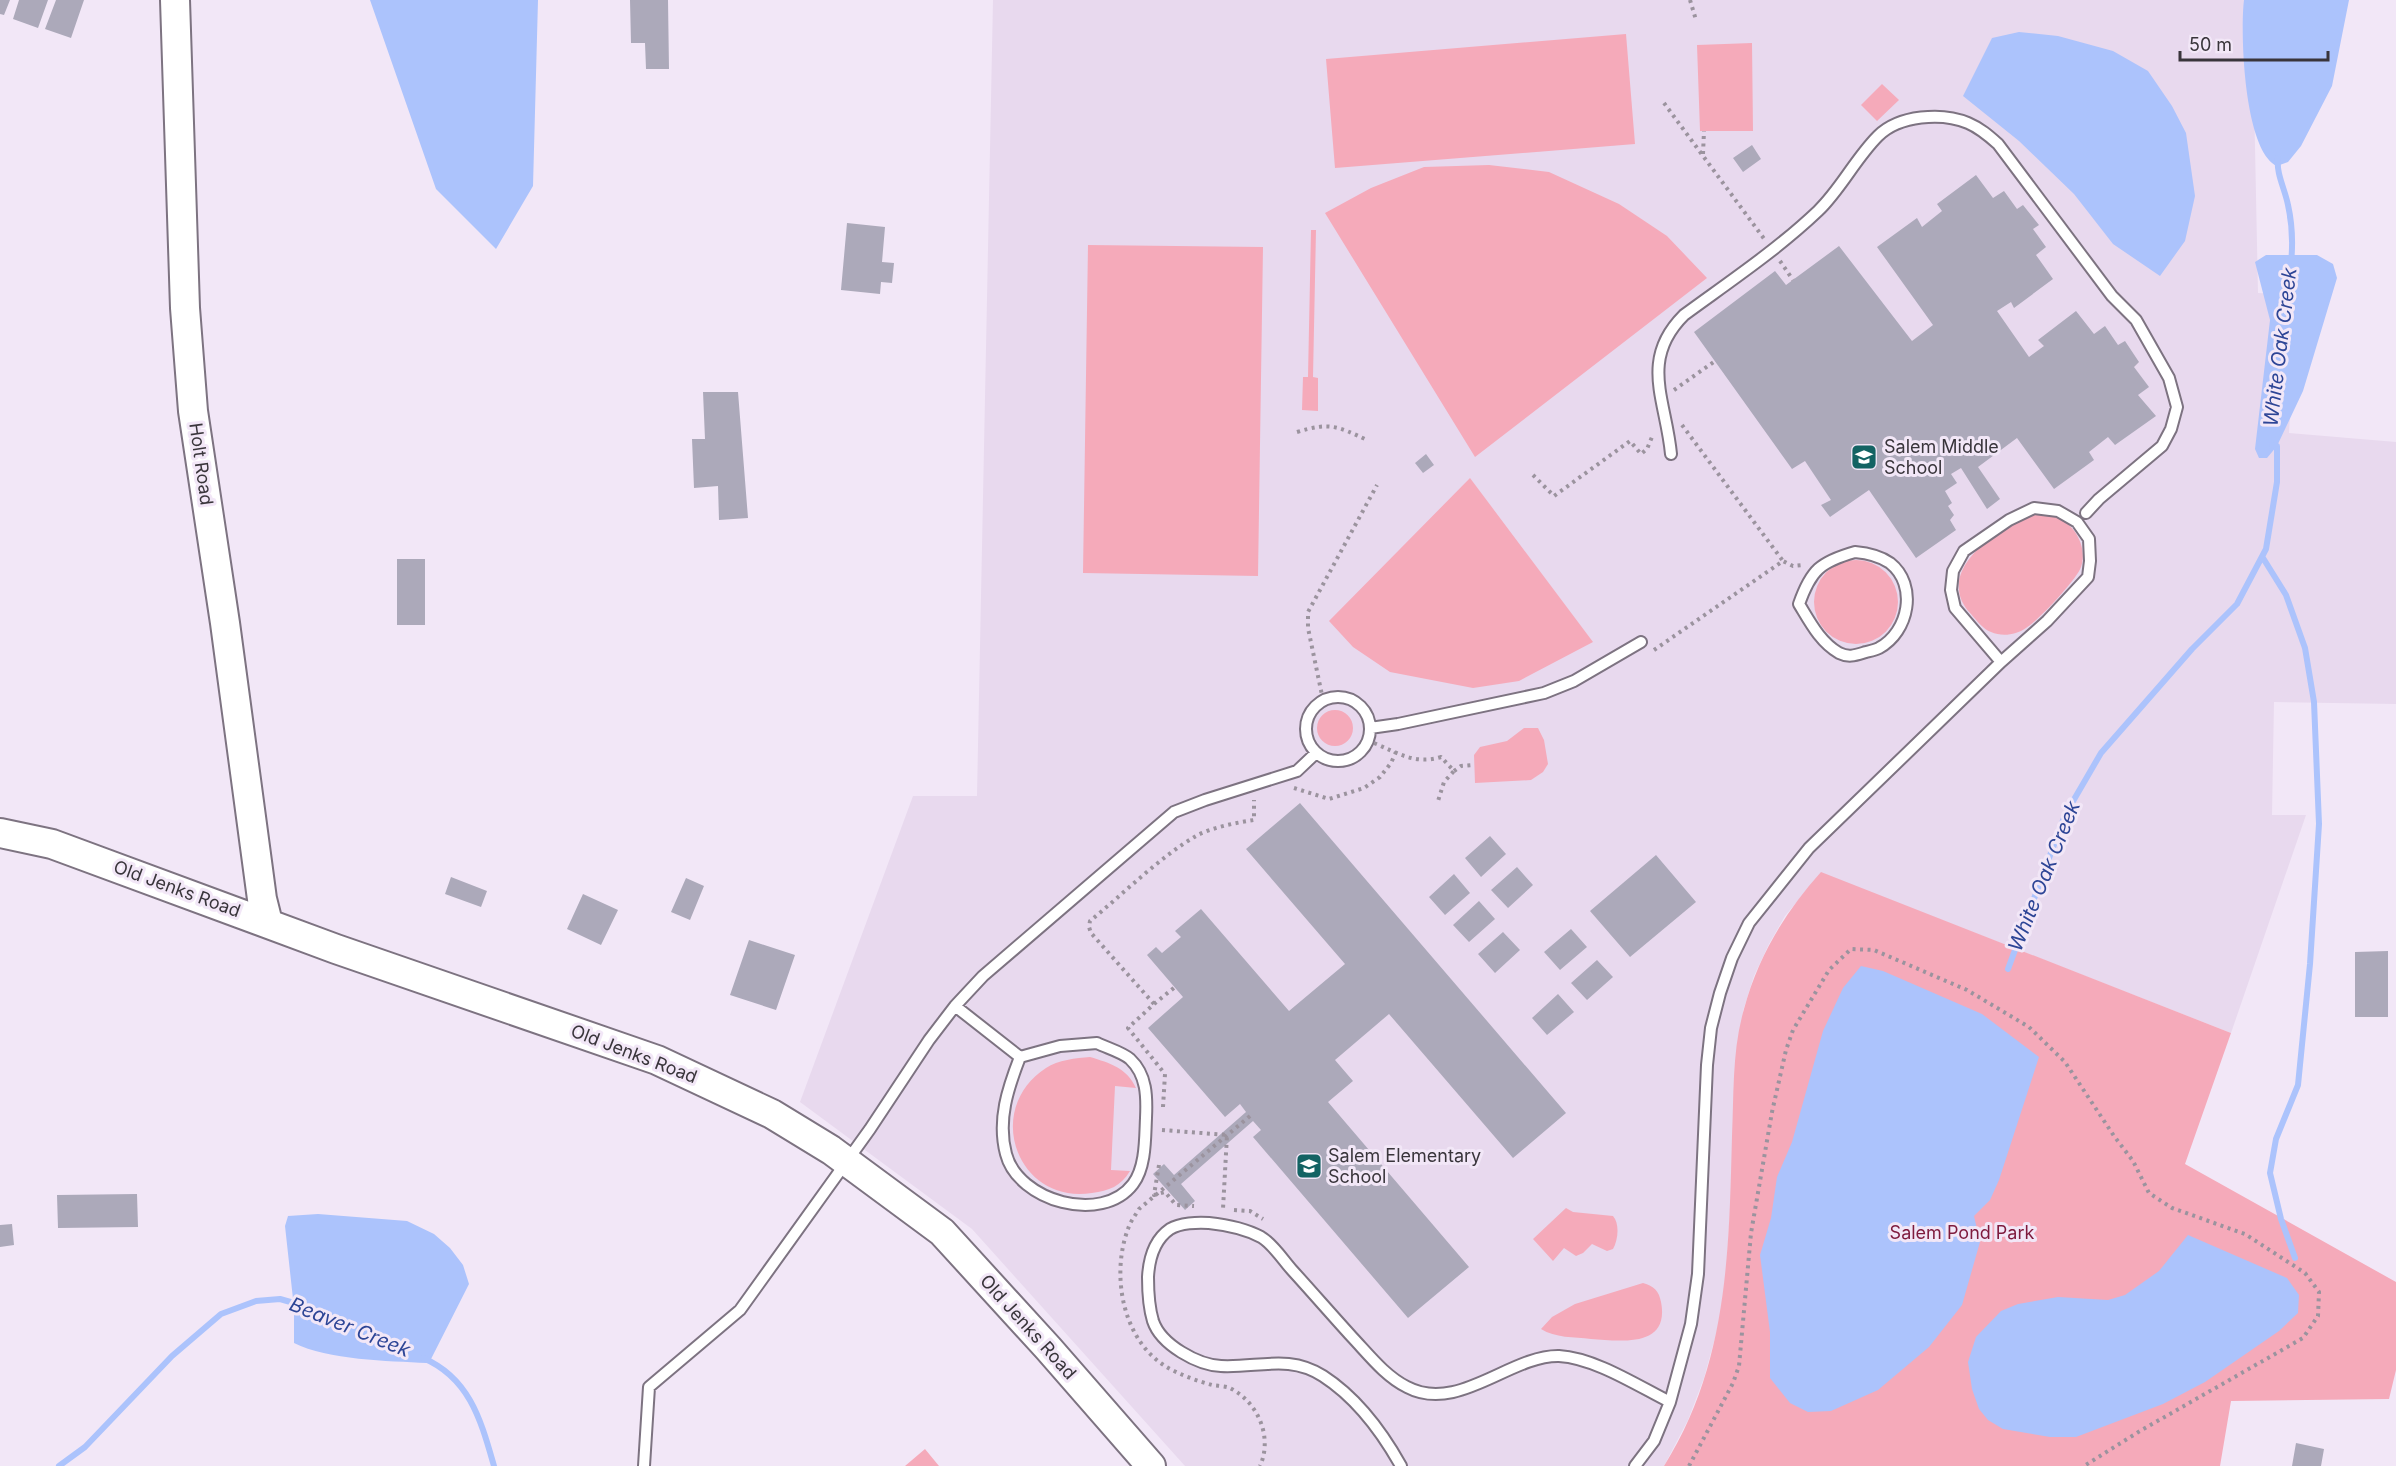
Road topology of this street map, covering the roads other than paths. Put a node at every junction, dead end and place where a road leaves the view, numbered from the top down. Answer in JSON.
{"nodes":[{"id":1,"x":175,"y":0,"type":"edge"},
{"id":2,"x":1671,"y":454,"type":"dead end"},
{"id":3,"x":2086,"y":513,"type":"dead end"},
{"id":4,"x":1798,"y":604,"type":"joint"},
{"id":5,"x":1641,"y":642,"type":"dead end"},
{"id":6,"x":2001,"y":662,"type":"junction"},
{"id":7,"x":1370,"y":728,"type":"junction"},
{"id":8,"x":1316,"y":753,"type":"junction"},
{"id":9,"x":0,"y":833,"type":"edge"},
{"id":10,"x":268,"y":923,"type":"junction"},
{"id":11,"x":955,"y":1006,"type":"junction"},
{"id":12,"x":1020,"y":1057,"type":"junction"},
{"id":13,"x":846,"y":1161,"type":"junction"},
{"id":14,"x":1670,"y":1402,"type":"junction"},
{"id":15,"x":644,"y":1466,"type":"edge"},
{"id":16,"x":1151,"y":1466,"type":"edge"},
{"id":17,"x":1401,"y":1466,"type":"edge"},
{"id":18,"x":1635,"y":1466,"type":"edge"}],
"edges":[{"from":1,"to":10,"type":"street","name":"Holt Road"},
{"from":2,"to":3,"type":"lane"},
{"from":4,"to":4,"type":"lane"},
{"from":5,"to":7,"type":"lane"},
{"from":6,"to":6,"type":"lane"},
{"from":6,"to":14,"type":"lane"},
{"from":7,"to":8,"type":"lane"},
{"from":7,"to":8,"type":"lane"},
{"from":8,"to":11,"type":"lane"},
{"from":9,"to":10,"type":"street","name":"Old Jenks Road"},
{"from":10,"to":13,"type":"street","name":"Old Jenks Road"},
{"from":11,"to":12,"type":"lane"},
{"from":11,"to":13,"type":"lane"},
{"from":12,"to":12,"type":"lane"},
{"from":13,"to":15,"type":"lane"},
{"from":13,"to":16,"type":"street","name":"Old Jenks Road"},
{"from":14,"to":17,"type":"lane"},
{"from":14,"to":18,"type":"lane"}]}
